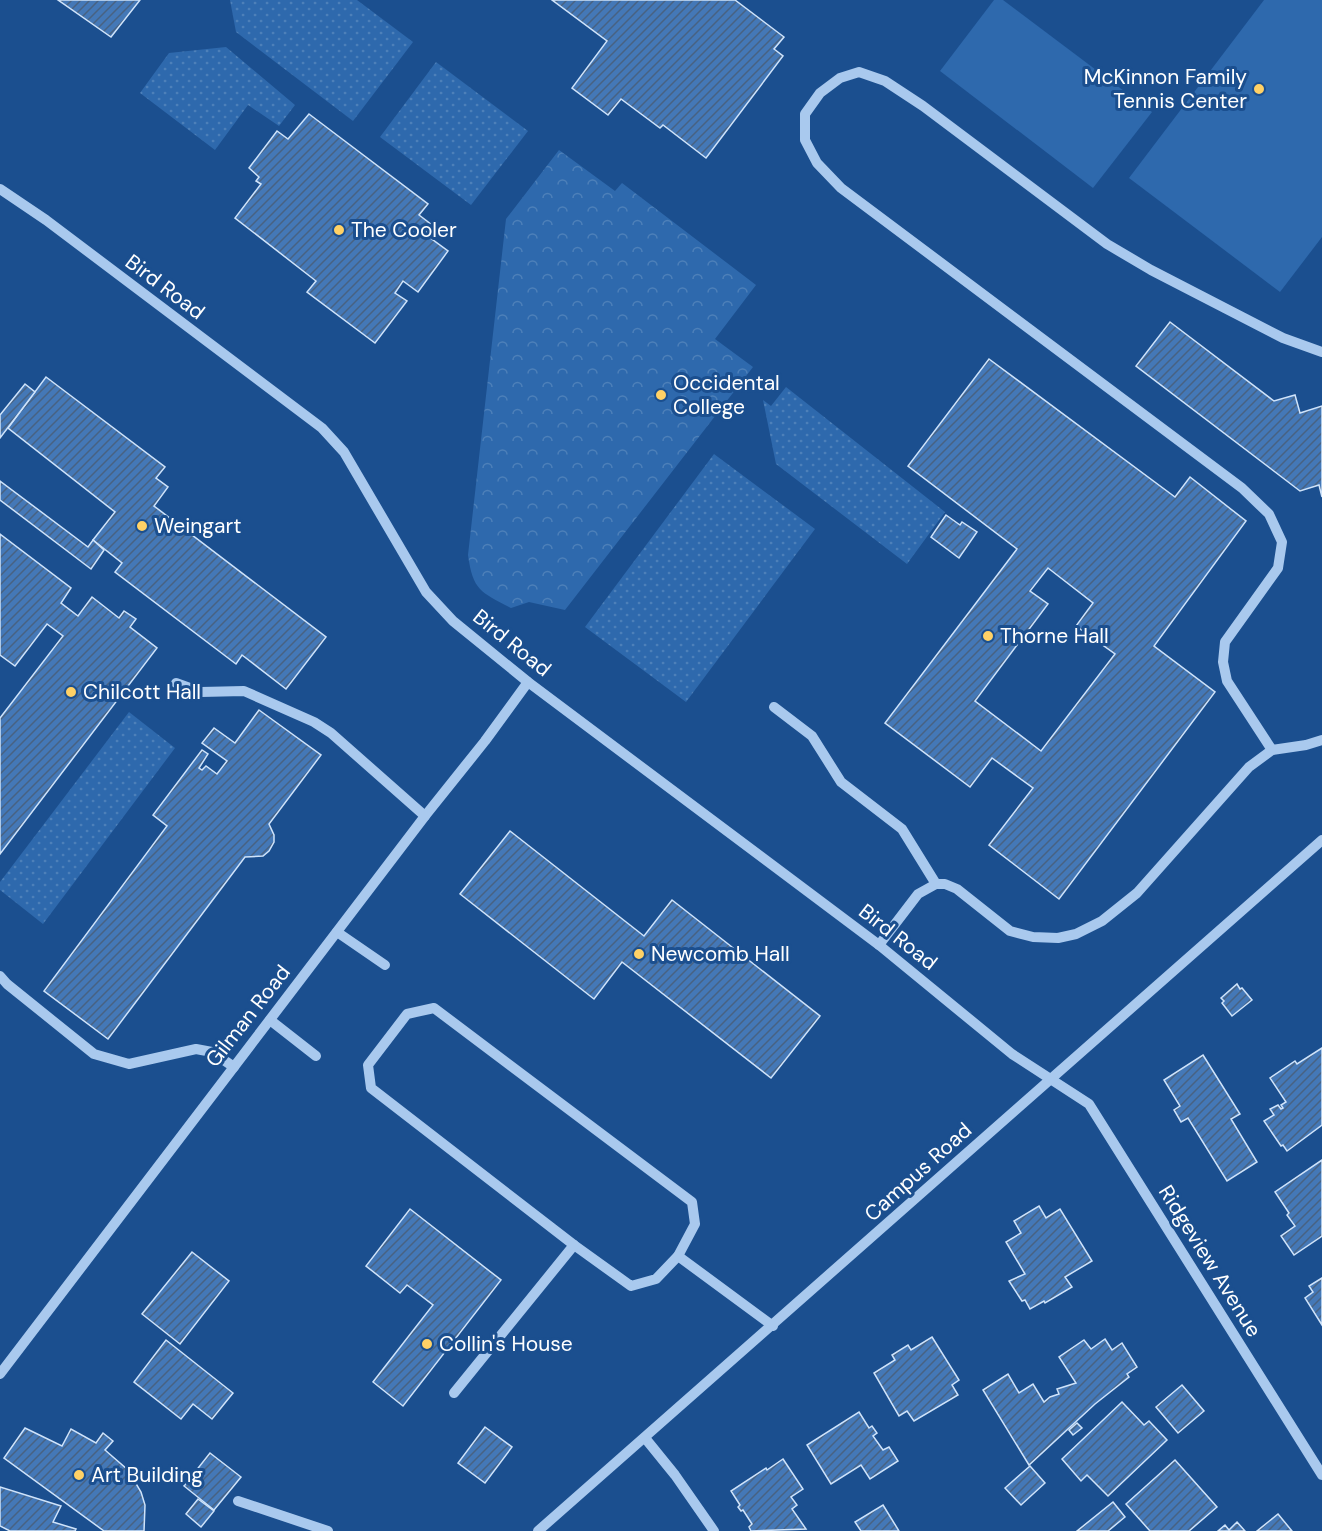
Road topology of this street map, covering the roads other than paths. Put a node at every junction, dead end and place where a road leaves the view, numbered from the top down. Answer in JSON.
{"nodes":[{"id":1,"x":0,"y":189,"type":"edge"},
{"id":2,"x":1322,"y":352,"type":"edge"},
{"id":3,"x":528,"y":682,"type":"junction"},
{"id":4,"x":176,"y":683,"type":"dead end"},
{"id":5,"x":774,"y":707,"type":"dead end"},
{"id":6,"x":1322,"y":740,"type":"edge"},
{"id":7,"x":1272,"y":750,"type":"junction"},
{"id":8,"x":425,"y":816,"type":"junction"},
{"id":9,"x":1322,"y":840,"type":"edge"},
{"id":10,"x":936,"y":884,"type":"junction"},
{"id":11,"x":337,"y":932,"type":"junction"},
{"id":12,"x":879,"y":945,"type":"junction"},
{"id":13,"x":385,"y":965,"type":"dead end"},
{"id":14,"x":0,"y":976,"type":"edge"},
{"id":15,"x":270,"y":1020,"type":"junction"},
{"id":16,"x":316,"y":1056,"type":"dead end"},
{"id":17,"x":234,"y":1067,"type":"junction"},
{"id":18,"x":1052,"y":1079,"type":"junction"},
{"id":19,"x":574,"y":1245,"type":"junction"},
{"id":20,"x":678,"y":1256,"type":"junction"},
{"id":21,"x":773,"y":1326,"type":"junction"},
{"id":22,"x":0,"y":1374,"type":"edge"},
{"id":23,"x":454,"y":1393,"type":"dead end"},
{"id":24,"x":645,"y":1438,"type":"junction"},
{"id":25,"x":1322,"y":1475,"type":"edge"},
{"id":26,"x":238,"y":1502,"type":"dead end"},
{"id":27,"x":328,"y":1531,"type":"edge"},
{"id":28,"x":538,"y":1531,"type":"edge"},
{"id":29,"x":714,"y":1531,"type":"edge"}],
"edges":[{"from":1,"to":3,"type":"street","name":"Bird Road"},
{"from":2,"to":7,"type":"street"},
{"from":3,"to":8,"type":"street","name":"Gilman Road"},
{"from":3,"to":12,"type":"street","name":"Bird Road"},
{"from":4,"to":8,"type":"street"},
{"from":5,"to":10,"type":"street"},
{"from":6,"to":7,"type":"street"},
{"from":7,"to":10,"type":"street"},
{"from":8,"to":11,"type":"street","name":"Gilman Road"},
{"from":9,"to":18,"type":"street","name":"Campus Road"},
{"from":10,"to":12,"type":"street"},
{"from":11,"to":13,"type":"street"},
{"from":11,"to":15,"type":"street","name":"Gilman Road"},
{"from":12,"to":18,"type":"street","name":"Bird Road"},
{"from":14,"to":17,"type":"street"},
{"from":15,"to":16,"type":"street"},
{"from":15,"to":17,"type":"street","name":"Gilman Road"},
{"from":17,"to":22,"type":"street","name":"Gilman Road"},
{"from":18,"to":21,"type":"street","name":"Campus Road"},
{"from":18,"to":25,"type":"street","name":"Ridgeview Avenue"},
{"from":19,"to":20,"type":"street"},
{"from":19,"to":20,"type":"street"},
{"from":19,"to":23,"type":"street"},
{"from":20,"to":21,"type":"street"},
{"from":21,"to":24,"type":"street","name":"Campus Road"},
{"from":24,"to":28,"type":"street","name":"Campus Road"},
{"from":24,"to":29,"type":"street"},
{"from":26,"to":27,"type":"street"}]}
